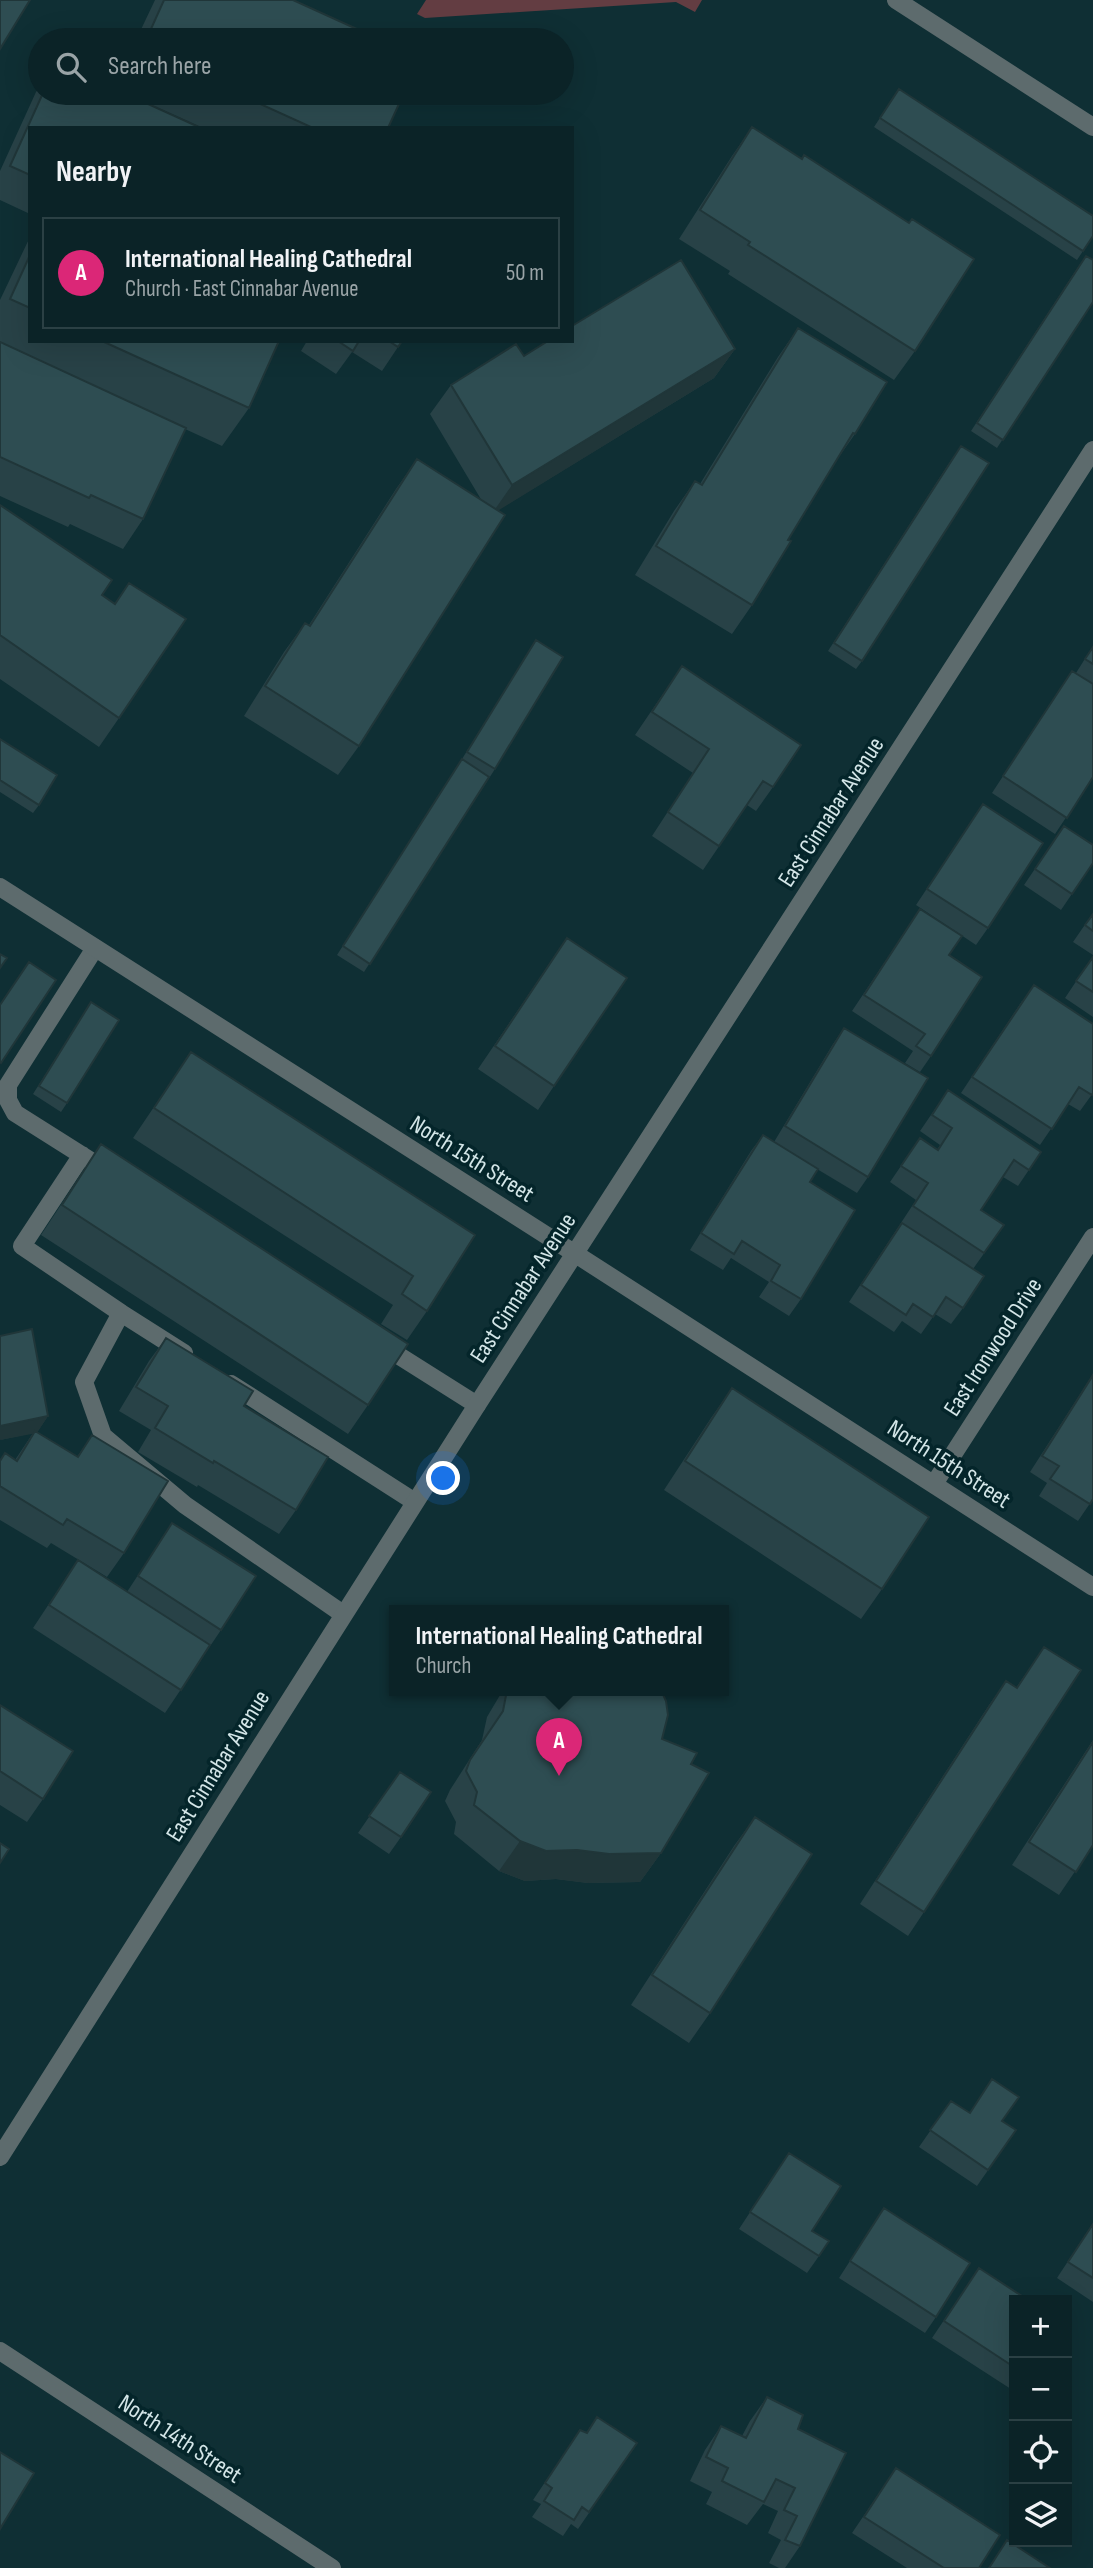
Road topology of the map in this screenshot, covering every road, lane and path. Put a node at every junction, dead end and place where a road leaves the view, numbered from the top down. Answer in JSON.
{"nodes":[{"id":1,"x":896,"y":0,"type":"edge"},
{"id":2,"x":1093,"y":127,"type":"edge"},
{"id":3,"x":1093,"y":450,"type":"edge"},
{"id":4,"x":0,"y":887,"type":"edge"},
{"id":5,"x":95,"y":948,"type":"junction"},
{"id":6,"x":82,"y":1155,"type":"junction"},
{"id":7,"x":128,"y":1184,"type":"edge"},
{"id":8,"x":1093,"y":1237,"type":"edge"},
{"id":9,"x":574,"y":1252,"type":"junction"},
{"id":10,"x":121,"y":1312,"type":"junction"},
{"id":11,"x":369,"y":1337,"type":"edge"},
{"id":12,"x":477,"y":1405,"type":"junction"},
{"id":13,"x":933,"y":1484,"type":"junction"},
{"id":14,"x":415,"y":1502,"type":"junction"},
{"id":15,"x":1093,"y":1587,"type":"edge"},
{"id":16,"x":343,"y":1614,"type":"junction"},
{"id":17,"x":0,"y":2157,"type":"edge"},
{"id":18,"x":0,"y":2351,"type":"edge"},
{"id":19,"x":332,"y":2568,"type":"edge"}],
"edges":[{"from":1,"to":2,"type":"street"},
{"from":3,"to":9,"type":"street","name":"East Cinnabar Avenue"},
{"from":4,"to":5,"type":"street","name":"North 15th Street"},
{"from":5,"to":6,"type":"street"},
{"from":5,"to":9,"type":"street","name":"North 15th Street"},
{"from":6,"to":7,"type":"street"},
{"from":6,"to":10,"type":"street"},
{"from":8,"to":13,"type":"street","name":"East Ironwood Drive"},
{"from":9,"to":12,"type":"street","name":"East Cinnabar Avenue"},
{"from":9,"to":13,"type":"street","name":"North 15th Street"},
{"from":10,"to":14,"type":"street"},
{"from":10,"to":16,"type":"street"},
{"from":11,"to":12,"type":"street"},
{"from":12,"to":14,"type":"street","name":"East Cinnabar Avenue"},
{"from":13,"to":15,"type":"street","name":"North 15th Street"},
{"from":14,"to":16,"type":"street","name":"East Cinnabar Avenue"},
{"from":16,"to":17,"type":"street","name":"East Cinnabar Avenue"},
{"from":18,"to":19,"type":"street","name":"North 14th Street"}]}
